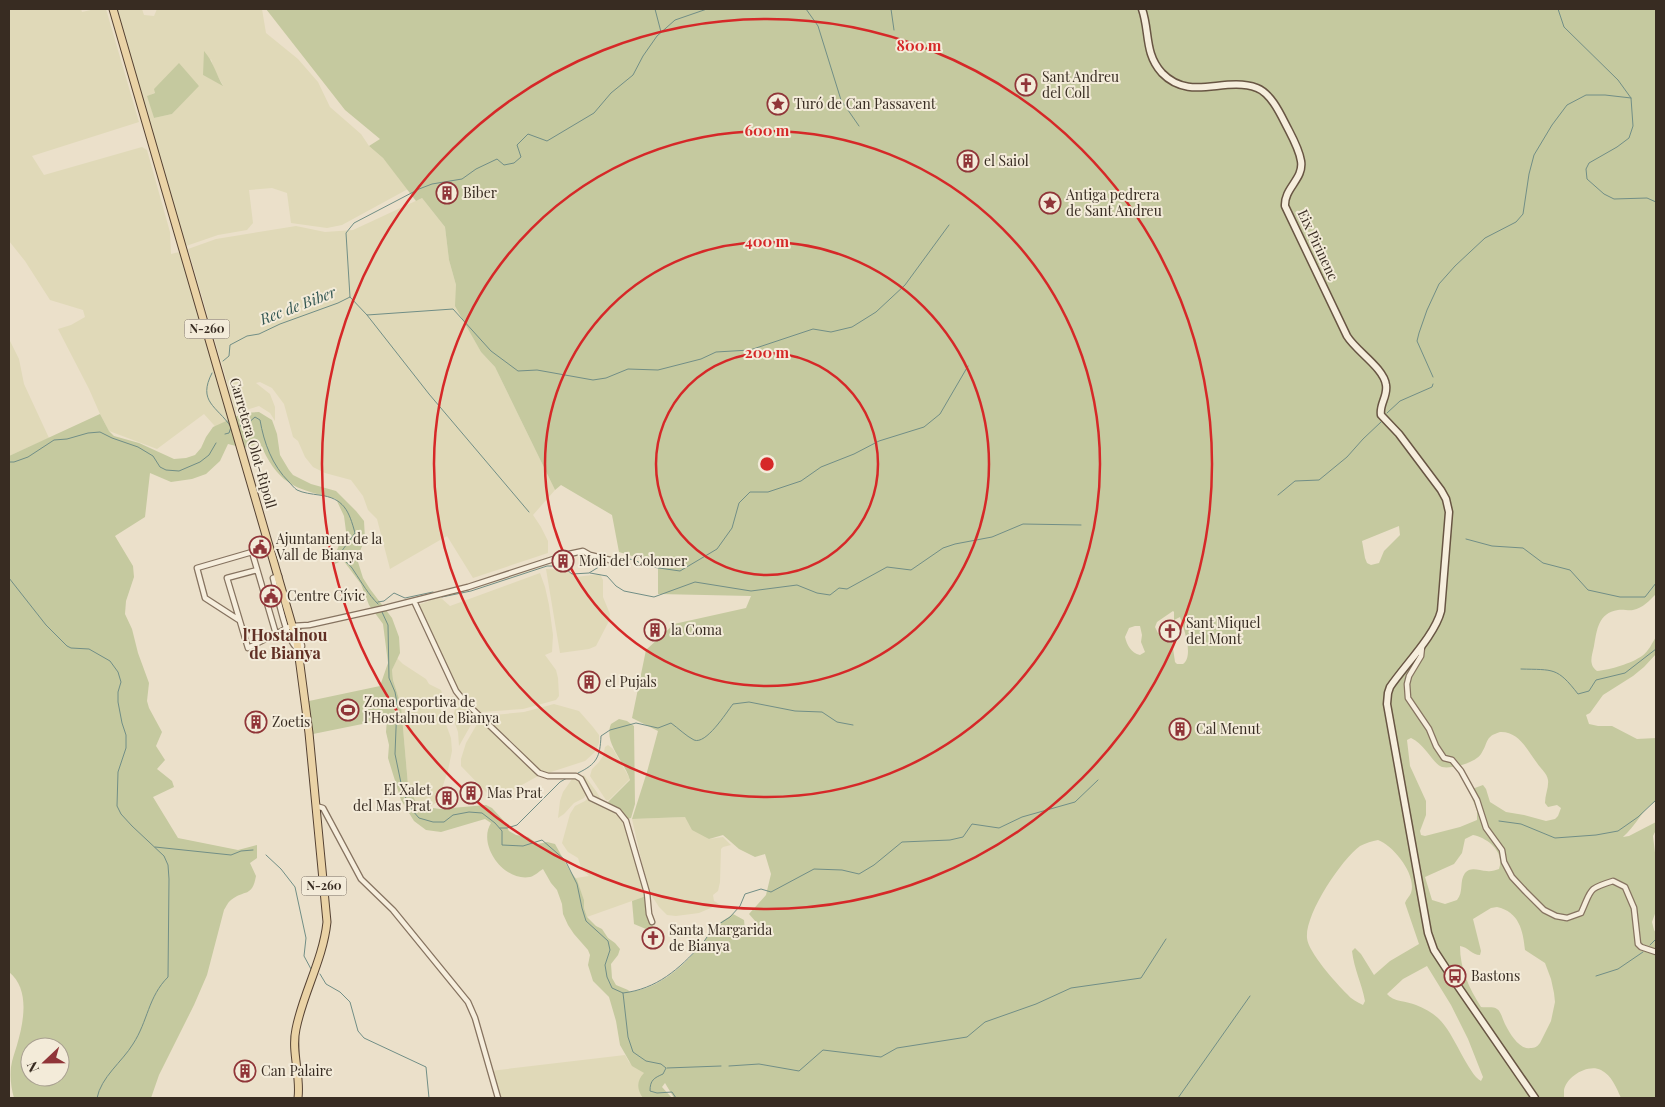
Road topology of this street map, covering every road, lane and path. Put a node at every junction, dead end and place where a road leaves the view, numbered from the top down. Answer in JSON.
{"nodes":[{"id":1,"x":113,"y":9,"type":"edge"},
{"id":2,"x":1142,"y":9,"type":"edge"},
{"id":3,"x":610,"y":560,"type":"dead end"},
{"id":4,"x":257,"y":570,"type":"junction"},
{"id":5,"x":414,"y":601,"type":"junction"},
{"id":6,"x":239,"y":620,"type":"junction"},
{"id":7,"x":292,"y":628,"type":"junction"},
{"id":8,"x":278,"y":633,"type":"junction"},
{"id":9,"x":1422,"y":644,"type":"junction"},
{"id":10,"x":316,"y":806,"type":"junction"},
{"id":11,"x":652,"y":922,"type":"dead end"},
{"id":12,"x":1656,"y":952,"type":"edge"},
{"id":13,"x":298,"y":1098,"type":"edge"},
{"id":14,"x":498,"y":1098,"type":"edge"},
{"id":15,"x":1536,"y":1098,"type":"edge"}],
"edges":[{"from":1,"to":7,"type":"main road","name":"Carretera Olot-Ripoll","number":"N-260"},
{"from":2,"to":9,"type":"main road","name":"Eix Pirinenc"},
{"from":3,"to":5,"type":"street"},
{"from":4,"to":6,"type":"street"},
{"from":4,"to":6,"type":"street"},
{"from":4,"to":8,"type":"street"},
{"from":5,"to":7,"type":"street"},
{"from":5,"to":11,"type":"street"},
{"from":6,"to":8,"type":"street"},
{"from":7,"to":8,"type":"street"},
{"from":7,"to":10,"type":"main road","name":"Carretera Olot-Ripoll","number":"N-260"},
{"from":9,"to":12,"type":"street"},
{"from":9,"to":15,"type":"main road","name":"Eix Pirinenc"},
{"from":10,"to":13,"type":"main road","name":"Carretera Olot-Ripoll","number":"N-260"},
{"from":10,"to":14,"type":"street"}]}
